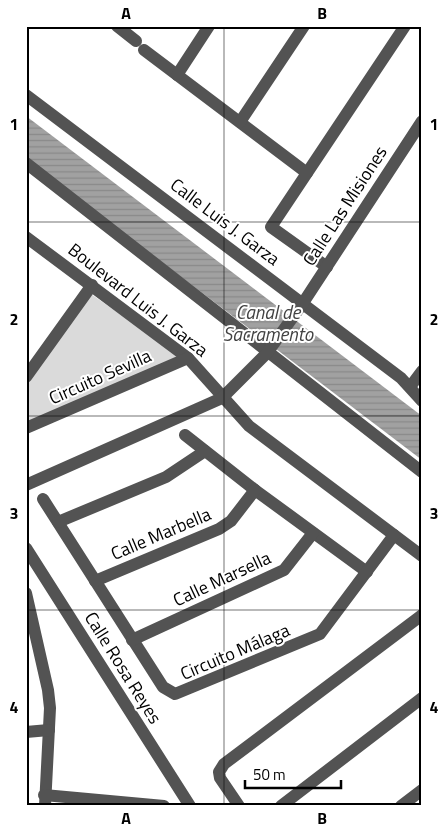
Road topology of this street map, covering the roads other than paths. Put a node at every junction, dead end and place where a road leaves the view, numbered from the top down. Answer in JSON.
{"nodes":[{"id":1,"x":117,"y":26,"type":"edge"},
{"id":2,"x":209,"y":26,"type":"edge"},
{"id":3,"x":304,"y":26,"type":"edge"},
{"id":4,"x":403,"y":27,"type":"edge"},
{"id":5,"x":177,"y":75,"type":"junction"},
{"id":6,"x":26,"y":95,"type":"edge"},
{"id":7,"x":240,"y":122,"type":"junction"},
{"id":8,"x":422,"y":122,"type":"edge"},
{"id":9,"x":26,"y":163,"type":"edge"},
{"id":10,"x":307,"y":173,"type":"junction"},
{"id":11,"x":26,"y":237,"type":"edge"},
{"id":12,"x":327,"y":267,"type":"junction"},
{"id":13,"x":92,"y":285,"type":"junction"},
{"id":14,"x":301,"y":307,"type":"junction"},
{"id":15,"x":269,"y":350,"type":"junction"},
{"id":16,"x":188,"y":358,"type":"junction"},
{"id":17,"x":422,"y":372,"type":"edge"},
{"id":18,"x":26,"y":377,"type":"edge"},
{"id":19,"x":410,"y":387,"type":"junction"},
{"id":20,"x":222,"y":398,"type":"junction"},
{"id":21,"x":422,"y":401,"type":"edge"},
{"id":22,"x":26,"y":428,"type":"edge"},
{"id":23,"x":185,"y":435,"type":"dead end"},
{"id":24,"x":205,"y":451,"type":"junction"},
{"id":25,"x":422,"y":472,"type":"edge"},
{"id":26,"x":26,"y":485,"type":"edge"},
{"id":27,"x":255,"y":490,"type":"junction"},
{"id":28,"x":43,"y":499,"type":"dead end"},
{"id":29,"x":58,"y":522,"type":"junction"},
{"id":30,"x":313,"y":534,"type":"junction"},
{"id":31,"x":394,"y":535,"type":"junction"},
{"id":32,"x":26,"y":548,"type":"edge"},
{"id":33,"x":422,"y":556,"type":"edge"},
{"id":34,"x":366,"y":572,"type":"junction"},
{"id":35,"x":95,"y":581,"type":"junction"},
{"id":36,"x":26,"y":593,"type":"edge"},
{"id":37,"x":422,"y":614,"type":"edge"},
{"id":38,"x":132,"y":640,"type":"junction"},
{"id":39,"x":422,"y":698,"type":"edge"},
{"id":40,"x":49,"y":730,"type":"junction"},
{"id":41,"x":26,"y":732,"type":"edge"},
{"id":42,"x":422,"y":790,"type":"edge"},
{"id":43,"x":45,"y":801,"type":"edge"},
{"id":44,"x":164,"y":806,"type":"edge"},
{"id":45,"x":190,"y":806,"type":"edge"},
{"id":46,"x":239,"y":806,"type":"edge"},
{"id":47,"x":281,"y":806,"type":"edge"},
{"id":48,"x":401,"y":806,"type":"edge"}],
"edges":[{"from":1,"to":5,"type":"street"},
{"from":2,"to":5,"type":"street"},
{"from":3,"to":7,"type":"street"},
{"from":4,"to":10,"type":"street"},
{"from":5,"to":7,"type":"street"},
{"from":6,"to":14,"type":"street","name":"Calle Luis J. Garza"},
{"from":7,"to":10,"type":"street"},
{"from":8,"to":12,"type":"street","name":"Calle Las Misiones"},
{"from":9,"to":15,"type":"street"},
{"from":10,"to":12,"type":"street"},
{"from":11,"to":13,"type":"street","name":"Boulevard Luis J. Garza"},
{"from":12,"to":14,"type":"street","name":"Calle Las Misiones"},
{"from":13,"to":16,"type":"street","name":"Boulevard Luis J. Garza"},
{"from":13,"to":18,"type":"street"},
{"from":14,"to":15,"type":"street","name":"Calle Las Misiones"},
{"from":14,"to":19,"type":"street","name":"Calle Luis J. Garza"},
{"from":15,"to":20,"type":"street","name":"Calle Las Misiones"},
{"from":15,"to":25,"type":"street"},
{"from":16,"to":20,"type":"street","name":"Boulevard Luis J. Garza"},
{"from":16,"to":22,"type":"street","name":"Circuito Sevilla"},
{"from":17,"to":19,"type":"street"},
{"from":19,"to":21,"type":"street","name":"Calle Luis J. Garza"},
{"from":20,"to":26,"type":"street"},
{"from":20,"to":31,"type":"street"},
{"from":23,"to":24,"type":"street"},
{"from":24,"to":27,"type":"street"},
{"from":24,"to":29,"type":"street"},
{"from":27,"to":30,"type":"street"},
{"from":27,"to":35,"type":"street","name":"Calle Marbella"},
{"from":28,"to":29,"type":"street","name":"Circuito Málaga"},
{"from":29,"to":35,"type":"street","name":"Circuito Málaga"},
{"from":30,"to":34,"type":"street"},
{"from":30,"to":38,"type":"street","name":"Calle Marsella"},
{"from":31,"to":33,"type":"street"},
{"from":31,"to":34,"type":"street","name":"Circuito Málaga"},
{"from":32,"to":45,"type":"street","name":"Calle Rosa Reyes"},
{"from":34,"to":38,"type":"street","name":"Circuito Málaga"},
{"from":35,"to":38,"type":"street","name":"Circuito Málaga"},
{"from":36,"to":40,"type":"street"},
{"from":37,"to":46,"type":"street"},
{"from":39,"to":47,"type":"street"},
{"from":40,"to":41,"type":"street"},
{"from":40,"to":43,"type":"street"},
{"from":42,"to":48,"type":"street"},
{"from":43,"to":44,"type":"street"}]}
